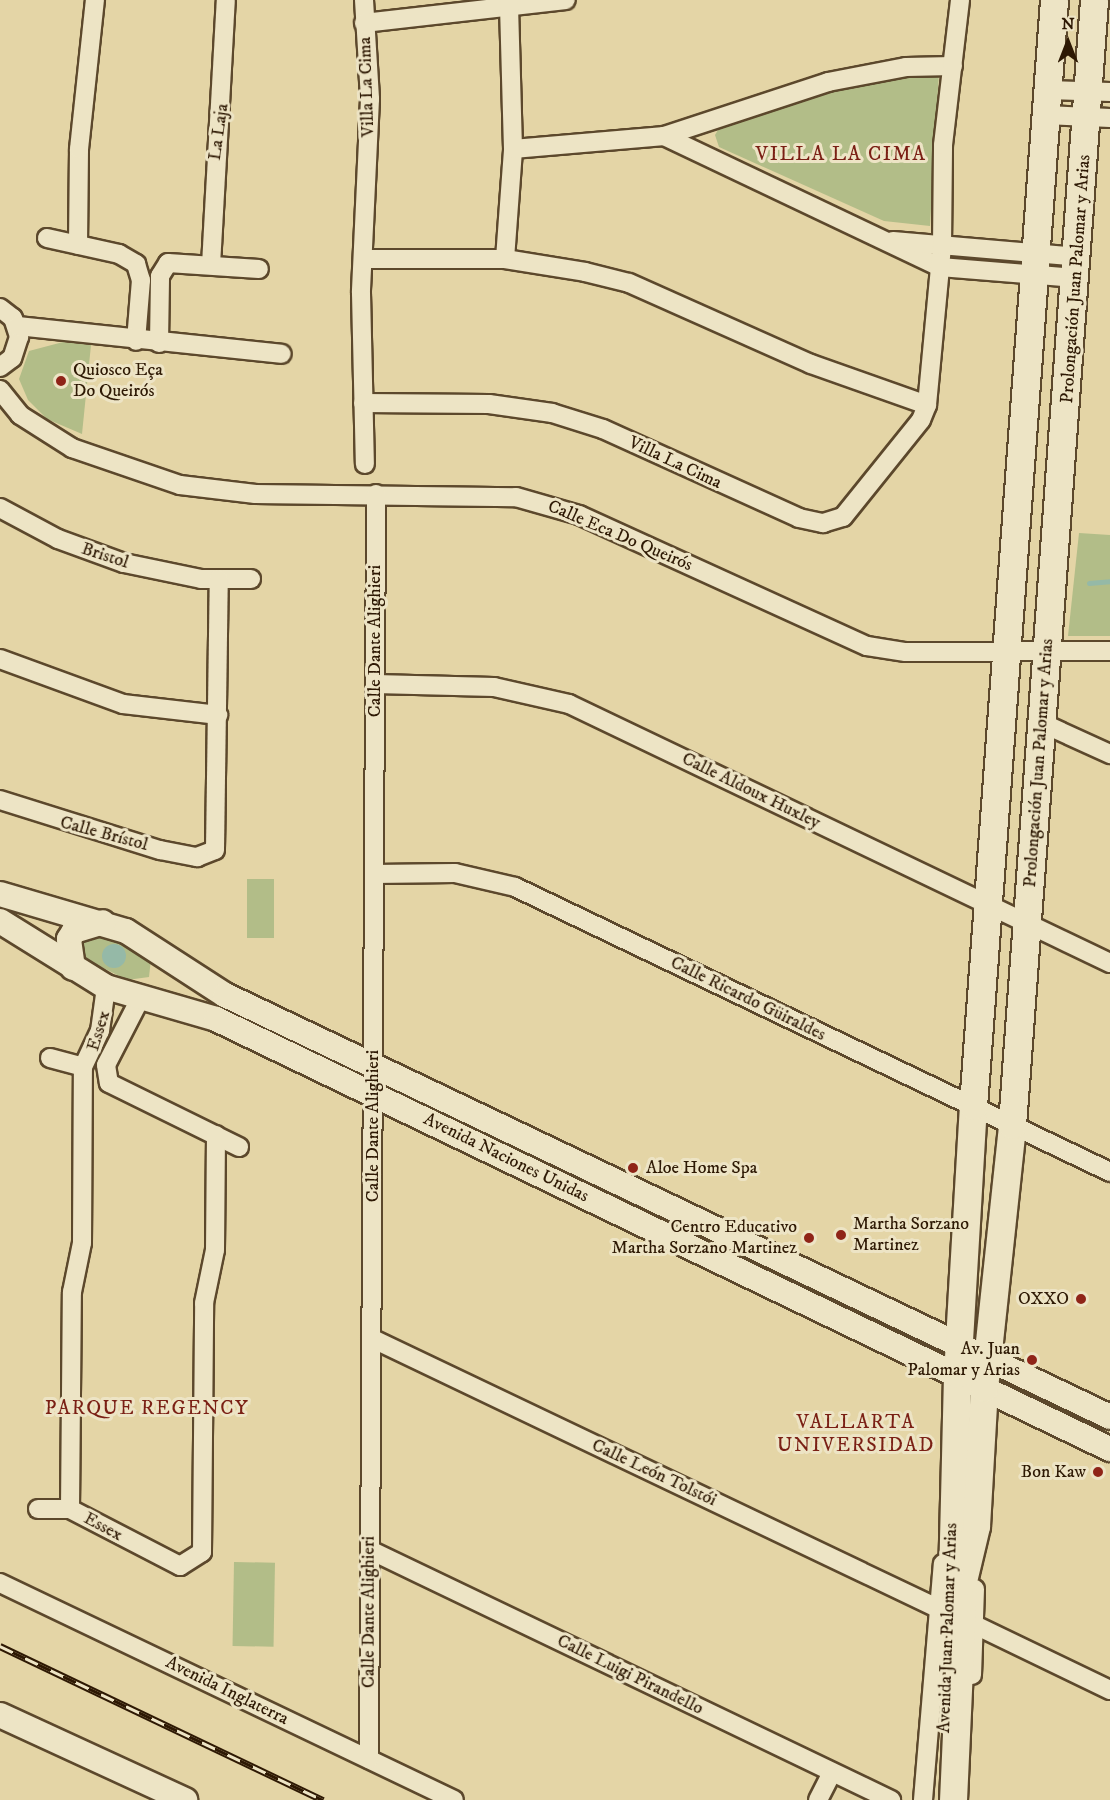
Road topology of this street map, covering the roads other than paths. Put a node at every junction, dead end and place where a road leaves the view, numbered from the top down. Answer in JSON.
{"nodes":[{"id":1,"x":95,"y":0,"type":"edge"},
{"id":2,"x":226,"y":0,"type":"edge"},
{"id":3,"x":364,"y":0,"type":"edge"},
{"id":4,"x":566,"y":0,"type":"edge"},
{"id":5,"x":960,"y":0,"type":"edge"},
{"id":6,"x":1054,"y":0,"type":"edge"},
{"id":7,"x":1094,"y":0,"type":"edge"},
{"id":8,"x":509,"y":5,"type":"junction"},
{"id":9,"x":364,"y":23,"type":"junction"},
{"id":10,"x":953,"y":66,"type":"junction"},
{"id":11,"x":1047,"y":102,"type":"junction"},
{"id":12,"x":1099,"y":104,"type":"edge"},
{"id":13,"x":664,"y":136,"type":"junction"},
{"id":14,"x":513,"y":149,"type":"junction"},
{"id":15,"x":47,"y":238,"type":"dead end"},
{"id":16,"x":893,"y":241,"type":"junction"},
{"id":17,"x":78,"y":245,"type":"junction"},
{"id":18,"x":942,"y":245,"type":"junction"},
{"id":19,"x":363,"y":259,"type":"junction"},
{"id":20,"x":506,"y":260,"type":"junction"},
{"id":21,"x":1036,"y":264,"type":"junction"},
{"id":22,"x":211,"y":265,"type":"junction"},
{"id":23,"x":940,"y":267,"type":"junction"},
{"id":24,"x":1077,"y":268,"type":"junction"},
{"id":25,"x":259,"y":269,"type":"dead end"},
{"id":26,"x":0,"y":308,"type":"edge"},
{"id":27,"x":17,"y":326,"type":"junction"},
{"id":28,"x":136,"y":341,"type":"junction"},
{"id":29,"x":159,"y":344,"type":"junction"},
{"id":30,"x":282,"y":354,"type":"dead end"},
{"id":31,"x":0,"y":367,"type":"edge"},
{"id":32,"x":0,"y":390,"type":"edge"},
{"id":33,"x":363,"y":403,"type":"junction"},
{"id":34,"x":927,"y":405,"type":"junction"},
{"id":35,"x":364,"y":465,"type":"dead end"},
{"id":36,"x":376,"y":494,"type":"junction"},
{"id":37,"x":0,"y":508,"type":"edge"},
{"id":38,"x":219,"y":579,"type":"junction"},
{"id":39,"x":251,"y":579,"type":"dead end"},
{"id":40,"x":1006,"y":651,"type":"junction"},
{"id":41,"x":1047,"y":651,"type":"junction"},
{"id":42,"x":1110,"y":651,"type":"edge"},
{"id":43,"x":0,"y":659,"type":"edge"},
{"id":44,"x":375,"y":684,"type":"junction"},
{"id":45,"x":218,"y":715,"type":"junction"},
{"id":46,"x":1042,"y":723,"type":"junction"},
{"id":47,"x":1110,"y":754,"type":"edge"},
{"id":48,"x":0,"y":800,"type":"edge"},
{"id":49,"x":374,"y":874,"type":"junction"},
{"id":50,"x":0,"y":894,"type":"edge"},
{"id":51,"x":988,"y":904,"type":"junction"},
{"id":52,"x":0,"y":921,"type":"edge"},
{"id":53,"x":103,"y":922,"type":"junction"},
{"id":54,"x":1027,"y":923,"type":"junction"},
{"id":55,"x":171,"y":960,"type":"junction"},
{"id":56,"x":1110,"y":963,"type":"edge"},
{"id":57,"x":73,"y":968,"type":"junction"},
{"id":58,"x":106,"y":987,"type":"junction"},
{"id":59,"x":145,"y":999,"type":"junction"},
{"id":60,"x":50,"y":1058,"type":"dead end"},
{"id":61,"x":83,"y":1066,"type":"junction"},
{"id":62,"x":373,"y":1066,"type":"junction"},
{"id":63,"x":373,"y":1095,"type":"junction"},
{"id":64,"x":973,"y":1106,"type":"junction"},
{"id":65,"x":1012,"y":1125,"type":"junction"},
{"id":66,"x":216,"y":1135,"type":"junction"},
{"id":67,"x":239,"y":1147,"type":"dead end"},
{"id":68,"x":1110,"y":1172,"type":"edge"},
{"id":69,"x":371,"y":1338,"type":"junction"},
{"id":70,"x":959,"y":1345,"type":"junction"},
{"id":71,"x":987,"y":1358,"type":"junction"},
{"id":72,"x":957,"y":1374,"type":"junction"},
{"id":73,"x":984,"y":1388,"type":"junction"},
{"id":74,"x":1110,"y":1417,"type":"edge"},
{"id":75,"x":1110,"y":1449,"type":"edge"},
{"id":76,"x":952,"y":1503,"type":"junction"},
{"id":77,"x":38,"y":1509,"type":"dead end"},
{"id":78,"x":70,"y":1509,"type":"junction"},
{"id":79,"x":976,"y":1526,"type":"junction"},
{"id":80,"x":370,"y":1551,"type":"junction"},
{"id":81,"x":0,"y":1583,"type":"edge"},
{"id":82,"x":937,"y":1608,"type":"junction"},
{"id":83,"x":975,"y":1625,"type":"junction"},
{"id":84,"x":1110,"y":1690,"type":"edge"},
{"id":85,"x":0,"y":1715,"type":"edge"},
{"id":86,"x":369,"y":1759,"type":"junction"},
{"id":87,"x":832,"y":1772,"type":"junction"},
{"id":88,"x":185,"y":1800,"type":"edge"},
{"id":89,"x":454,"y":1800,"type":"edge"},
{"id":90,"x":818,"y":1800,"type":"edge"},
{"id":91,"x":891,"y":1800,"type":"edge"},
{"id":92,"x":923,"y":1800,"type":"edge"},
{"id":93,"x":940,"y":1800,"type":"edge"},
{"id":94,"x":954,"y":1800,"type":"edge"},
{"id":95,"x":964,"y":1800,"type":"edge"}],
"edges":[{"from":1,"to":17,"type":"street"},
{"from":2,"to":22,"type":"street","name":"La Laja"},
{"from":3,"to":9,"type":"street","name":"Villa La Cima"},
{"from":4,"to":8,"type":"street","name":"Villa La Cima"},
{"from":5,"to":10,"type":"street","name":"Villa La Cima"},
{"from":6,"to":11,"type":"main road"},
{"from":7,"to":12,"type":"main road","name":"Prolongación Juan Palomar y Arias"},
{"from":8,"to":9,"type":"street","name":"Villa La Cima"},
{"from":8,"to":14,"type":"street"},
{"from":9,"to":19,"type":"street","name":"Villa La Cima"},
{"from":10,"to":13,"type":"street"},
{"from":10,"to":18,"type":"street","name":"Villa La Cima"},
{"from":11,"to":12,"type":"street"},
{"from":11,"to":12,"type":"street"},
{"from":11,"to":21,"type":"main road"},
{"from":12,"to":24,"type":"main road","name":"Prolongación Juan Palomar y Arias"},
{"from":13,"to":14,"type":"street"},
{"from":13,"to":16,"type":"street"},
{"from":14,"to":20,"type":"street"},
{"from":15,"to":17,"type":"street"},
{"from":16,"to":18,"type":"street"},
{"from":16,"to":23,"type":"street"},
{"from":17,"to":28,"type":"street"},
{"from":18,"to":21,"type":"street"},
{"from":18,"to":23,"type":"street","name":"Villa La Cima"},
{"from":19,"to":20,"type":"street"},
{"from":19,"to":33,"type":"street","name":"Villa La Cima"},
{"from":20,"to":34,"type":"street"},
{"from":21,"to":23,"type":"street"},
{"from":21,"to":24,"type":"street"},
{"from":21,"to":40,"type":"main road"},
{"from":22,"to":25,"type":"street"},
{"from":22,"to":29,"type":"street"},
{"from":23,"to":34,"type":"street","name":"Villa La Cima"},
{"from":24,"to":41,"type":"main road","name":"Prolongación Juan Palomar y Arias"},
{"from":26,"to":27,"type":"street"},
{"from":27,"to":28,"type":"street"},
{"from":27,"to":31,"type":"street"},
{"from":28,"to":29,"type":"street"},
{"from":29,"to":30,"type":"street"},
{"from":32,"to":36,"type":"street","name":"Calle Eca Do Queirós"},
{"from":33,"to":34,"type":"street","name":"Villa La Cima"},
{"from":33,"to":35,"type":"street","name":"Villa La Cima"},
{"from":36,"to":40,"type":"street","name":"Calle Eca Do Queirós"},
{"from":36,"to":44,"type":"street","name":"Calle Dante Alighieri"},
{"from":37,"to":38,"type":"street","name":"Bristol"},
{"from":38,"to":39,"type":"street","name":"Bristol"},
{"from":38,"to":45,"type":"street"},
{"from":40,"to":41,"type":"street","name":"Calle Eca Do Queirós"},
{"from":40,"to":51,"type":"main road"},
{"from":41,"to":42,"type":"street","name":"Calle Eca Do Queirós"},
{"from":41,"to":46,"type":"main road","name":"Prolongación Juan Palomar y Arias"},
{"from":43,"to":45,"type":"street"},
{"from":44,"to":49,"type":"street","name":"Calle Dante Alighieri"},
{"from":44,"to":51,"type":"street","name":"Calle Aldoux Huxley"},
{"from":45,"to":48,"type":"street","name":"Calle Brístol"},
{"from":46,"to":47,"type":"street"},
{"from":46,"to":54,"type":"main road","name":"Prolongación Juan Palomar y Arias"},
{"from":49,"to":62,"type":"street","name":"Calle Dante Alighieri"},
{"from":49,"to":64,"type":"street","name":"Calle Ricardo Güiraldes"},
{"from":50,"to":53,"type":"street","name":"Avenida Naciones Unidas"},
{"from":51,"to":54,"type":"street","name":"Calle Aldoux Huxley"},
{"from":51,"to":64,"type":"main road"},
{"from":52,"to":57,"type":"street","name":"Avenida Naciones Unidas"},
{"from":53,"to":55,"type":"street","name":"Avenida Naciones Unidas"},
{"from":53,"to":57,"type":"street"},
{"from":54,"to":56,"type":"street","name":"Calle Aldoux Huxley"},
{"from":54,"to":65,"type":"main road","name":"Prolongación Juan Palomar y Arias"},
{"from":55,"to":59,"type":"street"},
{"from":55,"to":62,"type":"street","name":"Avenida Naciones Unidas"},
{"from":57,"to":58,"type":"street","name":"Avenida Naciones Unidas"},
{"from":58,"to":59,"type":"street","name":"Avenida Naciones Unidas"},
{"from":58,"to":61,"type":"street","name":"Essex"},
{"from":59,"to":63,"type":"street","name":"Avenida Naciones Unidas"},
{"from":59,"to":66,"type":"street","name":"Essex"},
{"from":60,"to":61,"type":"street"},
{"from":61,"to":78,"type":"street","name":"Essex"},
{"from":62,"to":63,"type":"street","name":"Calle Dante Alighieri"},
{"from":62,"to":70,"type":"street","name":"Avenida Naciones Unidas"},
{"from":63,"to":69,"type":"street","name":"Calle Dante Alighieri"},
{"from":63,"to":72,"type":"street","name":"Avenida Naciones Unidas"},
{"from":64,"to":65,"type":"street","name":"Calle Ricardo Güiraldes"},
{"from":64,"to":70,"type":"main road"},
{"from":65,"to":68,"type":"street","name":"Calle Ricardo Güiraldes"},
{"from":65,"to":71,"type":"main road","name":"Prolongación Juan Palomar y Arias"},
{"from":66,"to":67,"type":"street","name":"Essex"},
{"from":66,"to":78,"type":"street","name":"Essex"},
{"from":69,"to":80,"type":"street","name":"Calle Dante Alighieri"},
{"from":69,"to":82,"type":"street","name":"Calle León Tolstói"},
{"from":70,"to":71,"type":"street","name":"Avenida Naciones Unidas"},
{"from":70,"to":72,"type":"main road"},
{"from":71,"to":73,"type":"main road","name":"Prolongación Juan Palomar y Arias"},
{"from":71,"to":74,"type":"street","name":"Avenida Naciones Unidas"},
{"from":72,"to":73,"type":"street","name":"Avenida Naciones Unidas"},
{"from":72,"to":76,"type":"main road"},
{"from":73,"to":75,"type":"street","name":"Avenida Naciones Unidas"},
{"from":73,"to":79,"type":"main road","name":"Prolongación Juan Palomar y Arias"},
{"from":76,"to":82,"type":"street","name":"Avenida Juan Palomar y Arias"},
{"from":76,"to":93,"type":"main road","name":"Avenida Juan Palomar y Arias"},
{"from":77,"to":78,"type":"street"},
{"from":79,"to":83,"type":"street","name":"Avenida Juan Palomar y Arias"},
{"from":79,"to":94,"type":"main road","name":"Avenida Juan Palomar y Arias"},
{"from":80,"to":86,"type":"street","name":"Calle Dante Alighieri"},
{"from":80,"to":87,"type":"street","name":"Calle Luigi Pirandello"},
{"from":81,"to":86,"type":"street","name":"Avenida Inglaterra"},
{"from":82,"to":92,"type":"street","name":"Avenida Juan Palomar y Arias"},
{"from":83,"to":84,"type":"street"},
{"from":83,"to":95,"type":"street","name":"Avenida Juan Palomar y Arias"},
{"from":85,"to":88,"type":"street"},
{"from":86,"to":89,"type":"street","name":"Avenida Inglaterra"},
{"from":87,"to":90,"type":"street"},
{"from":87,"to":91,"type":"street","name":"Calle Luigi Pirandello"}]}
